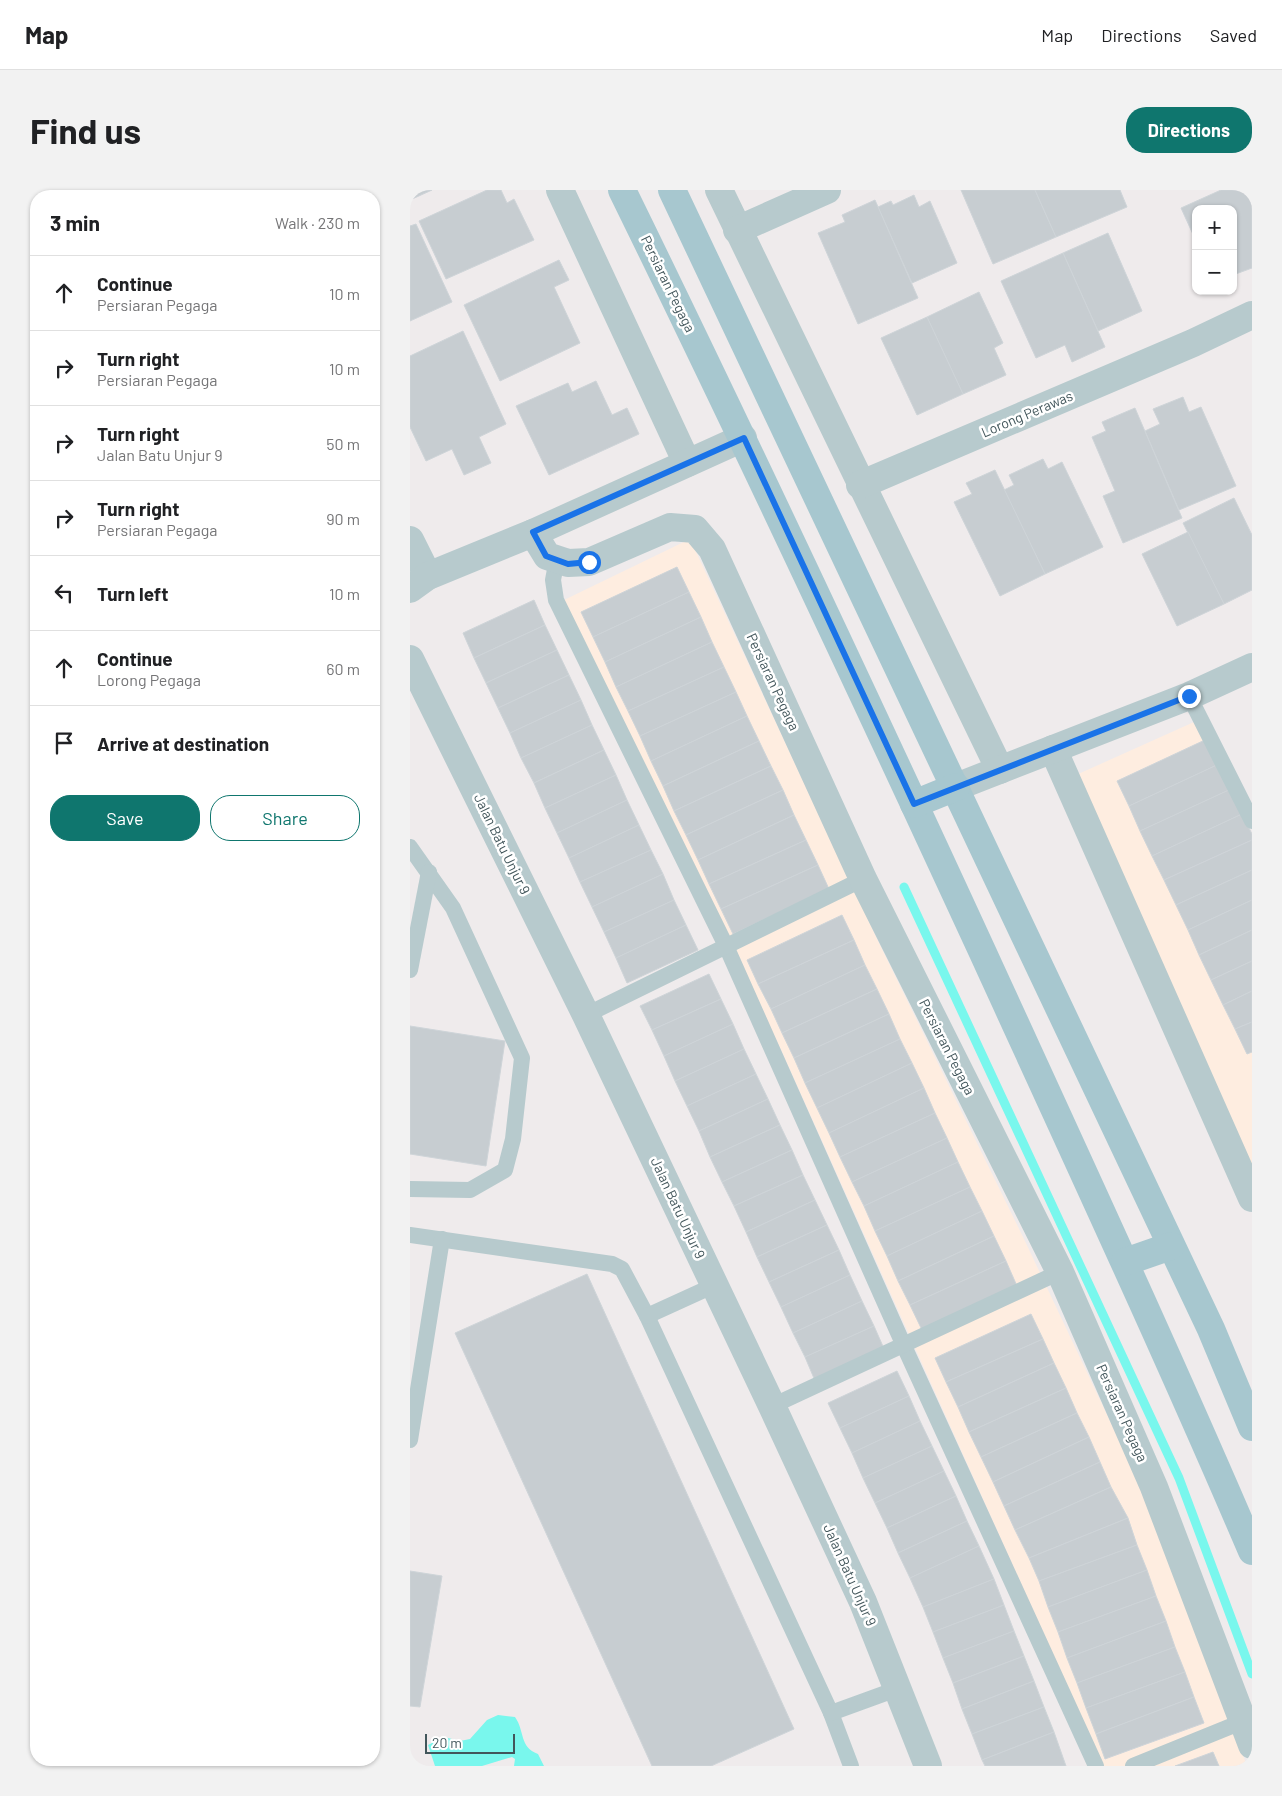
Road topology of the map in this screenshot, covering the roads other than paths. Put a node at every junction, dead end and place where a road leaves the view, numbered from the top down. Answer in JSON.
{"nodes":[{"id":1,"x":560,"y":190,"type":"edge"},
{"id":2,"x":622,"y":190,"type":"edge"},
{"id":3,"x":672,"y":190,"type":"edge"},
{"id":4,"x":719,"y":190,"type":"edge"},
{"id":5,"x":827,"y":190,"type":"edge"},
{"id":6,"x":737,"y":230,"type":"junction"},
{"id":7,"x":1252,"y":315,"type":"edge"},
{"id":8,"x":744,"y":438,"type":"junction"},
{"id":9,"x":687,"y":463,"type":"junction"},
{"id":10,"x":860,"y":485,"type":"junction"},
{"id":11,"x":533,"y":532,"type":"junction"},
{"id":12,"x":410,"y":540,"type":"edge"},
{"id":13,"x":556,"y":560,"type":"junction"},
{"id":14,"x":419,"y":583,"type":"edge"},
{"id":15,"x":410,"y":659,"type":"edge"},
{"id":16,"x":1252,"y":667,"type":"edge"},
{"id":17,"x":1189,"y":696,"type":"junction"},
{"id":18,"x":1053,"y":749,"type":"junction"},
{"id":19,"x":1000,"y":770,"type":"junction"},
{"id":20,"x":956,"y":787,"type":"junction"},
{"id":21,"x":914,"y":804,"type":"junction"},
{"id":22,"x":1252,"y":821,"type":"edge"},
{"id":23,"x":410,"y":847,"type":"edge"},
{"id":24,"x":429,"y":872,"type":"junction"},
{"id":25,"x":863,"y":880,"type":"junction"},
{"id":26,"x":726,"y":946,"type":"junction"},
{"id":27,"x":410,"y":970,"type":"edge"},
{"id":28,"x":586,"y":1014,"type":"junction"},
{"id":29,"x":410,"y":1188,"type":"edge"},
{"id":30,"x":1252,"y":1198,"type":"edge"},
{"id":31,"x":410,"y":1235,"type":"edge"},
{"id":32,"x":442,"y":1239,"type":"junction"},
{"id":33,"x":1171,"y":1246,"type":"junction"},
{"id":34,"x":1125,"y":1262,"type":"junction"},
{"id":35,"x":1060,"y":1272,"type":"junction"},
{"id":36,"x":715,"y":1285,"type":"junction"},
{"id":37,"x":647,"y":1316,"type":"junction"},
{"id":38,"x":904,"y":1346,"type":"junction"},
{"id":39,"x":772,"y":1406,"type":"junction"},
{"id":40,"x":1252,"y":1427,"type":"edge"},
{"id":41,"x":410,"y":1440,"type":"edge"},
{"id":42,"x":1252,"y":1551,"type":"edge"},
{"id":43,"x":897,"y":1689,"type":"junction"},
{"id":44,"x":831,"y":1713,"type":"junction"},
{"id":45,"x":1249,"y":1728,"type":"edge"},
{"id":46,"x":851,"y":1766,"type":"edge"},
{"id":47,"x":928,"y":1766,"type":"edge"},
{"id":48,"x":1096,"y":1766,"type":"edge"},
{"id":49,"x":1133,"y":1766,"type":"edge"}],
"edges":[{"from":1,"to":9,"type":"street"},
{"from":2,"to":8,"type":"main road","name":"Persiaran Pegaga"},
{"from":3,"to":20,"type":"main road"},
{"from":4,"to":6,"type":"street"},
{"from":5,"to":6,"type":"street"},
{"from":6,"to":10,"type":"street"},
{"from":7,"to":10,"type":"street","name":"Lorong Perawas"},
{"from":8,"to":9,"type":"street"},
{"from":8,"to":21,"type":"main road","name":"Persiaran Pegaga"},
{"from":9,"to":11,"type":"street"},
{"from":10,"to":19,"type":"street"},
{"from":11,"to":13,"type":"street"},
{"from":11,"to":14,"type":"street"},
{"from":12,"to":14,"type":"street"},
{"from":13,"to":25,"type":"street","name":"Persiaran Pegaga"},
{"from":13,"to":26,"type":"lane"},
{"from":15,"to":28,"type":"street","name":"Jalan Batu Unjur 9"},
{"from":16,"to":17,"type":"street"},
{"from":17,"to":18,"type":"street"},
{"from":17,"to":22,"type":"lane"},
{"from":18,"to":19,"type":"street"},
{"from":18,"to":30,"type":"street"},
{"from":19,"to":20,"type":"street"},
{"from":20,"to":21,"type":"main road"},
{"from":20,"to":33,"type":"main road"},
{"from":21,"to":34,"type":"main road","name":"Persiaran Pegaga"},
{"from":23,"to":24,"type":"lane"},
{"from":24,"to":27,"type":"lane"},
{"from":24,"to":29,"type":"lane"},
{"from":25,"to":26,"type":"lane"},
{"from":25,"to":35,"type":"street","name":"Persiaran Pegaga"},
{"from":26,"to":28,"type":"lane"},
{"from":26,"to":38,"type":"lane"},
{"from":28,"to":36,"type":"street","name":"Jalan Batu Unjur 9"},
{"from":31,"to":32,"type":"lane"},
{"from":32,"to":37,"type":"lane"},
{"from":32,"to":41,"type":"lane"},
{"from":33,"to":34,"type":"main road"},
{"from":33,"to":40,"type":"main road"},
{"from":34,"to":42,"type":"main road","name":"Persiaran Pegaga"},
{"from":35,"to":38,"type":"lane"},
{"from":35,"to":45,"type":"street","name":"Persiaran Pegaga"},
{"from":36,"to":37,"type":"lane"},
{"from":36,"to":39,"type":"street","name":"Jalan Batu Unjur 9"},
{"from":37,"to":44,"type":"lane"},
{"from":38,"to":39,"type":"lane"},
{"from":38,"to":48,"type":"lane"},
{"from":39,"to":43,"type":"street","name":"Jalan Batu Unjur 9"},
{"from":43,"to":44,"type":"lane"},
{"from":43,"to":47,"type":"street","name":"Jalan Batu Unjur 9"},
{"from":44,"to":46,"type":"lane"},
{"from":45,"to":49,"type":"lane"}]}
